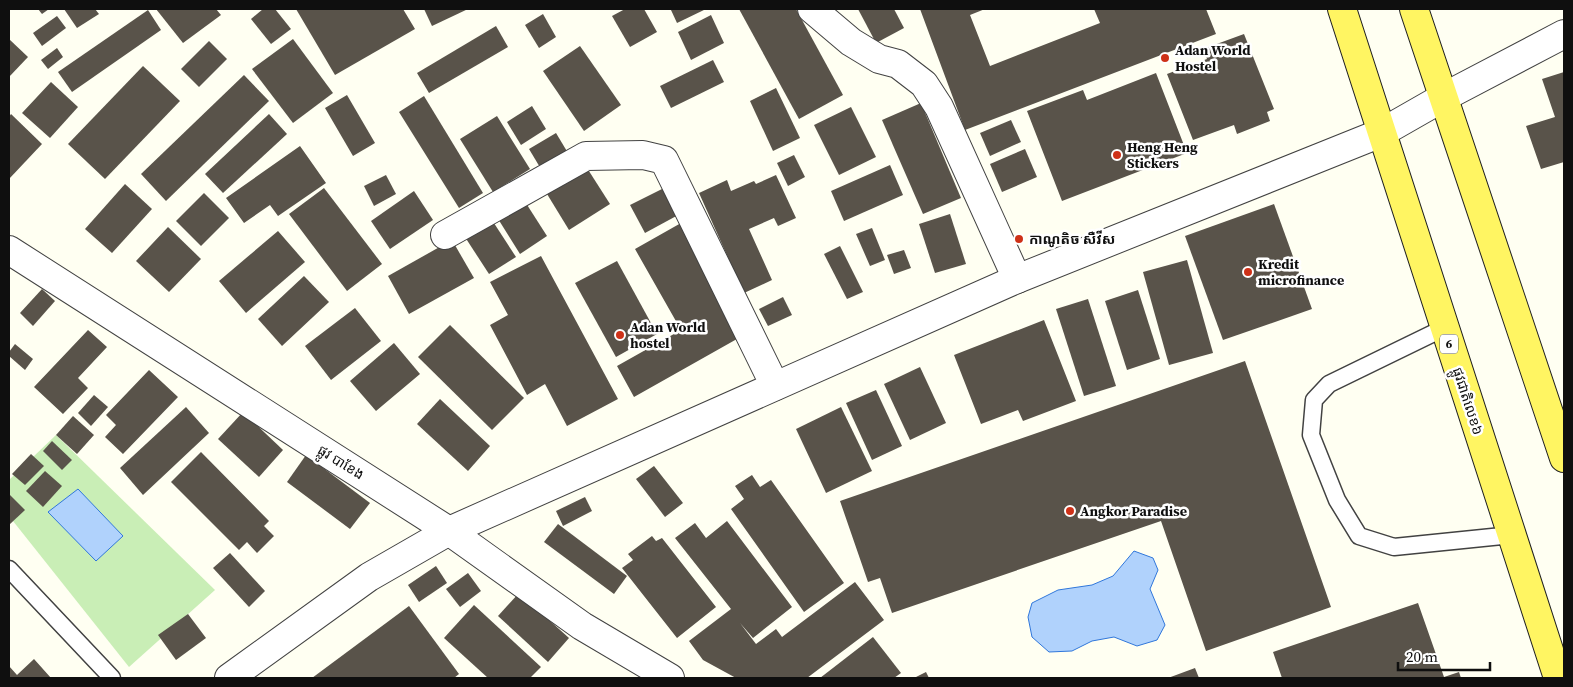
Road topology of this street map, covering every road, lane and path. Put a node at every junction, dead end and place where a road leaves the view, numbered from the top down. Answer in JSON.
{"nodes":[{"id":1,"x":812,"y":9,"type":"edge"},
{"id":2,"x":1342,"y":9,"type":"edge"},
{"id":3,"x":1414,"y":9,"type":"edge"},
{"id":4,"x":1564,"y":34,"type":"edge"},
{"id":5,"x":1444,"y":97,"type":"junction"},
{"id":6,"x":1381,"y":133,"type":"junction"},
{"id":7,"x":445,"y":235,"type":"dead end"},
{"id":8,"x":9,"y":250,"type":"edge"},
{"id":9,"x":1017,"y":279,"type":"junction"},
{"id":10,"x":1444,"y":328,"type":"junction"},
{"id":11,"x":775,"y":386,"type":"junction"},
{"id":12,"x":1564,"y":458,"type":"edge"},
{"id":13,"x":449,"y":531,"type":"junction"},
{"id":14,"x":1512,"y":535,"type":"junction"},
{"id":15,"x":9,"y":569,"type":"edge"},
{"id":16,"x":112,"y":678,"type":"edge"},
{"id":17,"x":229,"y":678,"type":"edge"},
{"id":18,"x":670,"y":678,"type":"edge"},
{"id":19,"x":1558,"y":678,"type":"edge"}],
"edges":[{"from":1,"to":9,"type":"street"},
{"from":2,"to":6,"type":"main road","name":"ផ្លូវជាតិលេខ៦","number":"6"},
{"from":3,"to":5,"type":"main road"},
{"from":4,"to":5,"type":"street"},
{"from":5,"to":6,"type":"street"},
{"from":5,"to":12,"type":"main road"},
{"from":6,"to":9,"type":"street"},
{"from":6,"to":10,"type":"main road","name":"ផ្លូវជាតិលេខ៦","number":"6"},
{"from":7,"to":11,"type":"street"},
{"from":8,"to":13,"type":"street","name":"ផ្លូវ បាខែង"},
{"from":9,"to":11,"type":"street"},
{"from":10,"to":14,"type":"main road","name":"ផ្លូវជាតិលេខ៦","number":"6"},
{"from":10,"to":14,"type":"lane"},
{"from":11,"to":13,"type":"street"},
{"from":13,"to":17,"type":"street"},
{"from":13,"to":18,"type":"street","name":"ផ្លូវ បាខែង"},
{"from":14,"to":19,"type":"main road","name":"ផ្លូវជាតិលេខ៦","number":"6"},
{"from":15,"to":16,"type":"lane"}]}
